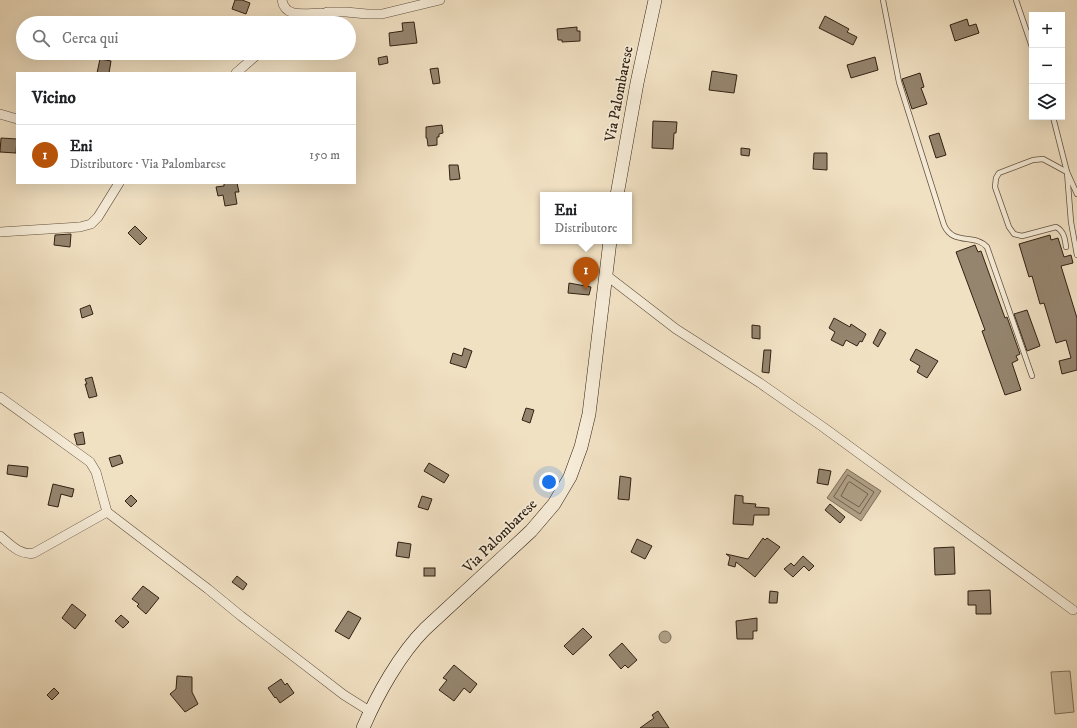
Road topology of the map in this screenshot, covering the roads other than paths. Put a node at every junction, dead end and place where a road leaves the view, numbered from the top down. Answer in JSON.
{"nodes":[{"id":1,"x":282,"y":0,"type":"edge"},
{"id":2,"x":440,"y":0,"type":"edge"},
{"id":3,"x":655,"y":0,"type":"edge"},
{"id":4,"x":883,"y":0,"type":"edge"},
{"id":5,"x":1016,"y":0,"type":"edge"},
{"id":6,"x":327,"y":12,"type":"junction"},
{"id":7,"x":318,"y":16,"type":"edge"},
{"id":8,"x":1029,"y":38,"type":"edge"},
{"id":9,"x":251,"y":60,"type":"edge"},
{"id":10,"x":237,"y":72,"type":"edge"},
{"id":11,"x":0,"y":114,"type":"edge"},
{"id":12,"x":16,"y":119,"type":"edge"},
{"id":13,"x":1054,"y":120,"type":"edge"},
{"id":14,"x":1068,"y":172,"type":"junction"},
{"id":15,"x":118,"y":184,"type":"edge"},
{"id":16,"x":618,"y":192,"type":"edge"},
{"id":17,"x":1077,"y":194,"type":"edge"},
{"id":18,"x":0,"y":232,"type":"edge"},
{"id":19,"x":610,"y":244,"type":"edge"},
{"id":20,"x":1066,"y":247,"type":"dead end"},
{"id":21,"x":1077,"y":255,"type":"edge"},
{"id":22,"x":606,"y":275,"type":"junction"},
{"id":23,"x":1032,"y":376,"type":"dead end"},
{"id":24,"x":0,"y":397,"type":"edge"},
{"id":25,"x":107,"y":512,"type":"junction"},
{"id":26,"x":0,"y":536,"type":"edge"},
{"id":27,"x":1073,"y":610,"type":"dead end"},
{"id":28,"x":371,"y":712,"type":"junction"},
{"id":29,"x":363,"y":728,"type":"edge"}],
"edges":[{"from":1,"to":6,"type":"street"},
{"from":2,"to":6,"type":"street"},
{"from":3,"to":16,"type":"main road","name":"Via Palombarese"},
{"from":4,"to":23,"type":"lane"},
{"from":5,"to":8,"type":"lane"},
{"from":6,"to":7,"type":"street"},
{"from":9,"to":10,"type":"street"},
{"from":11,"to":12,"type":"street"},
{"from":13,"to":14,"type":"lane"},
{"from":14,"to":17,"type":"lane"},
{"from":14,"to":20,"type":"lane"},
{"from":14,"to":21,"type":"lane"},
{"from":15,"to":18,"type":"street"},
{"from":19,"to":22,"type":"main road","name":"Via Palombarese"},
{"from":22,"to":27,"type":"street"},
{"from":22,"to":28,"type":"main road","name":"Via Palombarese"},
{"from":24,"to":25,"type":"street"},
{"from":25,"to":26,"type":"street"},
{"from":25,"to":28,"type":"street"},
{"from":28,"to":29,"type":"main road","name":"Via Palombarese"}]}
